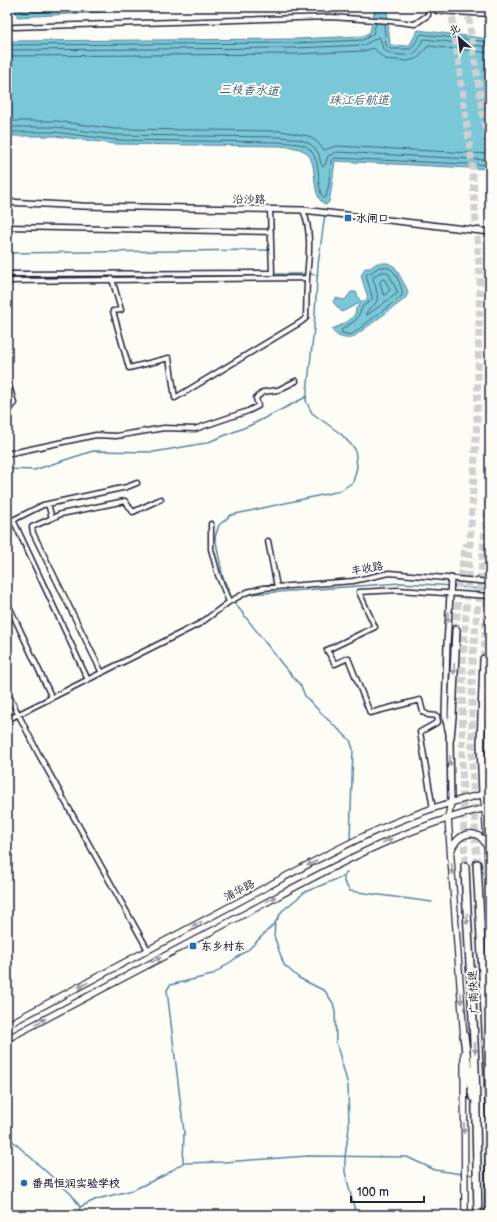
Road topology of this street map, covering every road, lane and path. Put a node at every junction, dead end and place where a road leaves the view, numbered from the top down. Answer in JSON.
{"nodes":[{"id":1,"x":429,"y":7,"type":"edge"},
{"id":2,"x":437,"y":11,"type":"dead end"},
{"id":3,"x":490,"y":14,"type":"edge"},
{"id":4,"x":14,"y":27,"type":"dead end"},
{"id":5,"x":7,"y":202,"type":"edge"},
{"id":6,"x":270,"y":210,"type":"junction"},
{"id":7,"x":303,"y":210,"type":"junction"},
{"id":8,"x":7,"y":227,"type":"edge"},
{"id":9,"x":271,"y":232,"type":"junction"},
{"id":10,"x":490,"y":232,"type":"edge"},
{"id":11,"x":7,"y":274,"type":"edge"},
{"id":12,"x":307,"y":278,"type":"junction"},
{"id":13,"x":112,"y":279,"type":"junction"},
{"id":14,"x":7,"y":281,"type":"edge"},
{"id":15,"x":7,"y":378,"type":"edge"},
{"id":16,"x":296,"y":381,"type":"dead end"},
{"id":17,"x":7,"y":408,"type":"edge"},
{"id":18,"x":7,"y":454,"type":"edge"},
{"id":19,"x":137,"y":483,"type":"dead end"},
{"id":20,"x":161,"y":499,"type":"dead end"},
{"id":21,"x":48,"y":504,"type":"junction"},
{"id":22,"x":52,"y":518,"type":"junction"},
{"id":23,"x":13,"y":520,"type":"junction"},
{"id":24,"x":7,"y":524,"type":"edge"},
{"id":25,"x":211,"y":524,"type":"dead end"},
{"id":26,"x":268,"y":541,"type":"dead end"},
{"id":27,"x":451,"y":578,"type":"junction"},
{"id":28,"x":490,"y":582,"type":"edge"},
{"id":29,"x":277,"y":587,"type":"junction"},
{"id":30,"x":490,"y":596,"type":"edge"},
{"id":31,"x":7,"y":602,"type":"edge"},
{"id":32,"x":229,"y":602,"type":"junction"},
{"id":33,"x":456,"y":630,"type":"tunnel mouth"},
{"id":34,"x":484,"y":659,"type":"tunnel mouth"},
{"id":35,"x":102,"y":673,"type":"junction"},
{"id":36,"x":88,"y":680,"type":"junction"},
{"id":37,"x":7,"y":692,"type":"edge"},
{"id":38,"x":52,"y":698,"type":"junction"},
{"id":39,"x":19,"y":715,"type":"junction"},
{"id":40,"x":7,"y":720,"type":"edge"},
{"id":41,"x":450,"y":738,"type":"junction"},
{"id":42,"x":486,"y":794,"type":"edge"},
{"id":43,"x":451,"y":802,"type":"junction"},
{"id":44,"x":488,"y":807,"type":"edge"},
{"id":45,"x":433,"y":809,"type":"junction"},
{"id":46,"x":448,"y":818,"type":"junction"},
{"id":47,"x":488,"y":847,"type":"junction"},
{"id":48,"x":451,"y":854,"type":"junction"},
{"id":49,"x":477,"y":864,"type":"tunnel mouth"},
{"id":50,"x":465,"y":866,"type":"tunnel mouth"},
{"id":51,"x":490,"y":898,"type":"edge"},
{"id":52,"x":148,"y":950,"type":"junction"},
{"id":53,"x":7,"y":1025,"type":"edge"},
{"id":54,"x":464,"y":1036,"type":"junction"},
{"id":55,"x":7,"y":1039,"type":"edge"},
{"id":56,"x":490,"y":1111,"type":"edge"},
{"id":57,"x":490,"y":1114,"type":"edge"},
{"id":58,"x":476,"y":1117,"type":"junction"},
{"id":59,"x":490,"y":1119,"type":"edge"},
{"id":60,"x":465,"y":1215,"type":"edge"},
{"id":61,"x":478,"y":1215,"type":"edge"},
{"id":62,"x":489,"y":1215,"type":"edge"}],
"edges":[{"from":1,"to":4,"type":"street"},
{"from":2,"to":3,"type":"street"},
{"from":5,"to":6,"type":"street","name":"沿沙路"},
{"from":6,"to":7,"type":"street","name":"沿沙路"},
{"from":6,"to":9,"type":"street"},
{"from":7,"to":10,"type":"street","name":"沿沙路"},
{"from":7,"to":12,"type":"street"},
{"from":8,"to":9,"type":"street"},
{"from":9,"to":11,"type":"street"},
{"from":12,"to":13,"type":"street"},
{"from":12,"to":13,"type":"street"},
{"from":13,"to":14,"type":"street"},
{"from":15,"to":17,"type":"street"},
{"from":16,"to":18,"type":"street"},
{"from":19,"to":21,"type":"street"},
{"from":20,"to":22,"type":"street"},
{"from":21,"to":22,"type":"street"},
{"from":21,"to":23,"type":"street"},
{"from":22,"to":35,"type":"street"},
{"from":23,"to":24,"type":"street"},
{"from":23,"to":36,"type":"street"},
{"from":25,"to":32,"type":"street"},
{"from":26,"to":29,"type":"street"},
{"from":27,"to":28,"type":"street","name":"丰收路"},
{"from":27,"to":29,"type":"street","name":"丰收路"},
{"from":27,"to":41,"type":"street","one_way":true},
{"from":29,"to":32,"type":"street","name":"丰收路"},
{"from":30,"to":45,"type":"street"},
{"from":31,"to":38,"type":"street"},
{"from":32,"to":35,"type":"street","name":"丰收路"},
{"from":33,"to":41,"type":"highway","one_way":true},
{"from":34,"to":42,"type":"highway"},
{"from":35,"to":36,"type":"street","name":"丰收路"},
{"from":36,"to":38,"type":"street","name":"丰收路"},
{"from":37,"to":39,"type":"street"},
{"from":38,"to":39,"type":"street","name":"丰收路"},
{"from":39,"to":40,"type":"street","name":"丰收路"},
{"from":39,"to":52,"type":"street"},
{"from":41,"to":43,"type":"street","one_way":true},
{"from":42,"to":43,"type":"main road","name":"浦华路"},
{"from":42,"to":44,"type":"main road"},
{"from":43,"to":45,"type":"main road","name":"浦华路"},
{"from":43,"to":46,"type":"main road"},
{"from":44,"to":46,"type":"main road"},
{"from":44,"to":47,"type":"main road"},
{"from":45,"to":52,"type":"main road","name":"浦华路","one_way":true},
{"from":46,"to":48,"type":"main road"},
{"from":55,"to":46,"type":"main road","one_way":true},
{"from":47,"to":48,"type":"main road"},
{"from":47,"to":51,"type":"main road"},
{"from":48,"to":54,"type":"main road","one_way":true},
{"from":49,"to":57,"type":"highway","name":"广南快速"},
{"from":50,"to":58,"type":"highway","name":"广南快速","one_way":true},
{"from":52,"to":53,"type":"main road","name":"浦华路","one_way":true},
{"from":54,"to":58,"type":"highway"},
{"from":54,"to":60,"type":"main road","one_way":true},
{"from":56,"to":57,"type":"highway"},
{"from":57,"to":59,"type":"highway","name":"广南快速"},
{"from":58,"to":61,"type":"highway","name":"广南快速"},
{"from":59,"to":62,"type":"highway","name":"广南快速"}]}
